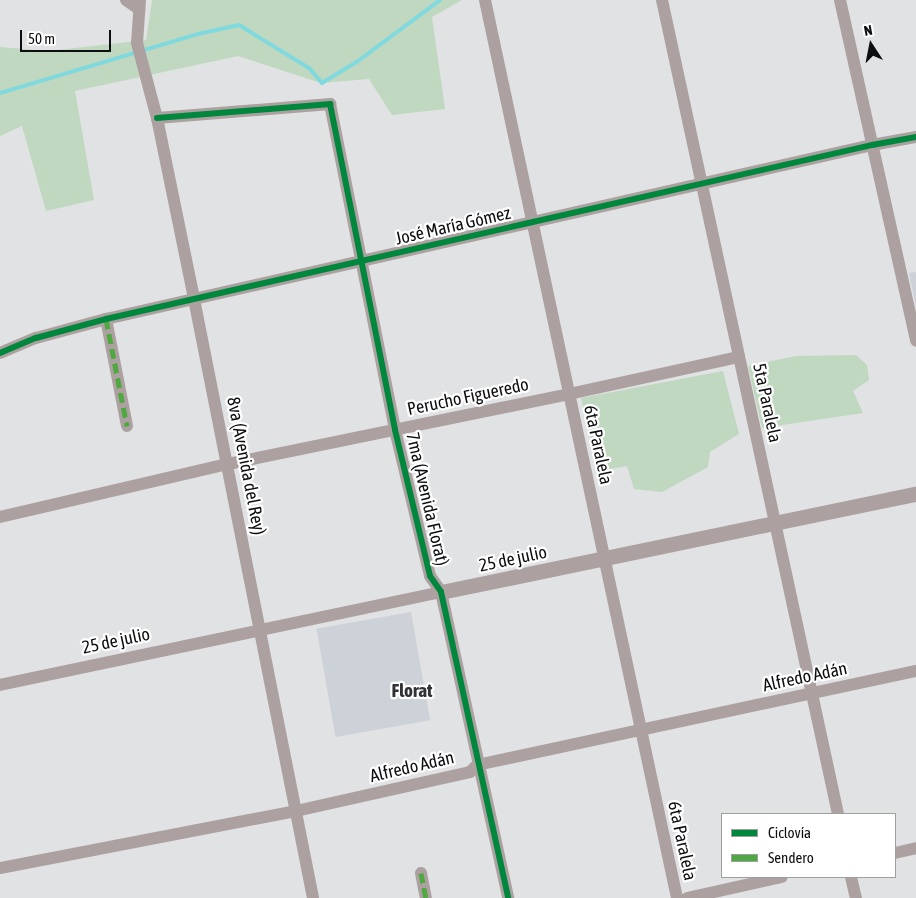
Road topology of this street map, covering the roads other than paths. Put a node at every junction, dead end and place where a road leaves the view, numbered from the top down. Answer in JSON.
{"nodes":[{"id":1,"x":126,"y":0,"type":"edge"},
{"id":2,"x":485,"y":0,"type":"edge"},
{"id":3,"x":662,"y":0,"type":"edge"},
{"id":4,"x":840,"y":0,"type":"edge"},
{"id":5,"x":139,"y":4,"type":"edge"},
{"id":6,"x":157,"y":118,"type":"junction"},
{"id":7,"x":916,"y":137,"type":"edge"},
{"id":8,"x":872,"y":145,"type":"junction"},
{"id":9,"x":701,"y":184,"type":"junction"},
{"id":10,"x":532,"y":223,"type":"junction"},
{"id":11,"x":363,"y":261,"type":"junction"},
{"id":12,"x":194,"y":299,"type":"junction"},
{"id":13,"x":106,"y":319,"type":"junction"},
{"id":14,"x":916,"y":341,"type":"edge"},
{"id":15,"x":0,"y":353,"type":"edge"},
{"id":16,"x":739,"y":357,"type":"junction"},
{"id":17,"x":569,"y":394,"type":"junction"},
{"id":18,"x":127,"y":426,"type":"dead end"},
{"id":19,"x":395,"y":430,"type":"junction"},
{"id":20,"x":228,"y":464,"type":"junction"},
{"id":21,"x":916,"y":494,"type":"edge"},
{"id":22,"x":0,"y":517,"type":"edge"},
{"id":23,"x":774,"y":523,"type":"junction"},
{"id":24,"x":604,"y":559,"type":"junction"},
{"id":25,"x":441,"y":592,"type":"junction"},
{"id":26,"x":260,"y":630,"type":"junction"},
{"id":27,"x":916,"y":671,"type":"edge"},
{"id":28,"x":0,"y":685,"type":"edge"},
{"id":29,"x":811,"y":693,"type":"junction"},
{"id":30,"x":640,"y":730,"type":"junction"},
{"id":31,"x":477,"y":765,"type":"junction"},
{"id":32,"x":296,"y":811,"type":"junction"},
{"id":33,"x":838,"y":813,"type":"edge"},
{"id":34,"x":916,"y":848,"type":"edge"},
{"id":35,"x":896,"y":853,"type":"edge"},
{"id":36,"x":0,"y":868,"type":"edge"},
{"id":37,"x":421,"y":873,"type":"dead end"},
{"id":38,"x":777,"y":878,"type":"edge"},
{"id":39,"x":851,"y":878,"type":"edge"},
{"id":40,"x":313,"y":898,"type":"edge"},
{"id":41,"x":426,"y":898,"type":"edge"},
{"id":42,"x":508,"y":898,"type":"edge"},
{"id":43,"x":676,"y":898,"type":"edge"},
{"id":44,"x":687,"y":898,"type":"edge"},
{"id":45,"x":856,"y":898,"type":"edge"}],
"edges":[{"from":1,"to":5,"type":"street"},
{"from":2,"to":10,"type":"street","name":"6ta Paralela"},
{"from":3,"to":9,"type":"street","name":"5ta Paralela"},
{"from":4,"to":8,"type":"street"},
{"from":5,"to":6,"type":"street","name":"8va (Avenida del Rey)"},
{"from":6,"to":11,"type":"street","name":"7ma (Avenida Florat)"},
{"from":6,"to":12,"type":"street","name":"8va (Avenida del Rey)"},
{"from":7,"to":8,"type":"street","name":"José María Gómez"},
{"from":8,"to":9,"type":"street","name":"José María Gómez"},
{"from":8,"to":14,"type":"street"},
{"from":9,"to":10,"type":"street","name":"José María Gómez"},
{"from":9,"to":16,"type":"street","name":"5ta Paralela"},
{"from":10,"to":11,"type":"street","name":"José María Gómez"},
{"from":10,"to":17,"type":"street","name":"6ta Paralela"},
{"from":11,"to":12,"type":"street","name":"José María Gómez"},
{"from":11,"to":19,"type":"street","name":"7ma (Avenida Florat)"},
{"from":12,"to":13,"type":"street","name":"José María Gómez"},
{"from":12,"to":20,"type":"street","name":"8va (Avenida del Rey)"},
{"from":13,"to":15,"type":"street","name":"José María Gómez"},
{"from":13,"to":18,"type":"street"},
{"from":16,"to":17,"type":"street","name":"Perucho Figueredo"},
{"from":16,"to":23,"type":"street","name":"5ta Paralela"},
{"from":17,"to":19,"type":"street","name":"Perucho Figueredo"},
{"from":17,"to":24,"type":"street","name":"6ta Paralela"},
{"from":19,"to":20,"type":"street","name":"Perucho Figueredo"},
{"from":19,"to":25,"type":"street","name":"7ma (Avenida Florat)"},
{"from":20,"to":22,"type":"street","name":"Perucho Figueredo"},
{"from":20,"to":26,"type":"street","name":"8va (Avenida del Rey)"},
{"from":21,"to":23,"type":"street","name":"25 de julio"},
{"from":23,"to":24,"type":"street","name":"25 de julio"},
{"from":23,"to":29,"type":"street","name":"5ta Paralela"},
{"from":24,"to":25,"type":"street","name":"25 de julio"},
{"from":24,"to":30,"type":"street","name":"6ta Paralela"},
{"from":25,"to":26,"type":"street","name":"25 de julio"},
{"from":25,"to":31,"type":"street","name":"7ma (Avenida Florat)"},
{"from":26,"to":28,"type":"street","name":"25 de julio"},
{"from":26,"to":32,"type":"street","name":"8va (Avenida del Rey)"},
{"from":27,"to":29,"type":"street","name":"Alfredo Adán"},
{"from":29,"to":30,"type":"street","name":"Alfredo Adán"},
{"from":29,"to":33,"type":"street","name":"5ta Paralela"},
{"from":30,"to":31,"type":"street","name":"Alfredo Adán"},
{"from":30,"to":43,"type":"street","name":"6ta Paralela"},
{"from":31,"to":32,"type":"street","name":"Alfredo Adán"},
{"from":31,"to":42,"type":"street","name":"7ma (Avenida Florat)"},
{"from":32,"to":36,"type":"street","name":"Alfredo Adán"},
{"from":32,"to":40,"type":"street","name":"8va (Avenida del Rey)"},
{"from":34,"to":35,"type":"street"},
{"from":37,"to":41,"type":"street"},
{"from":38,"to":44,"type":"street"},
{"from":39,"to":45,"type":"street"}]}
